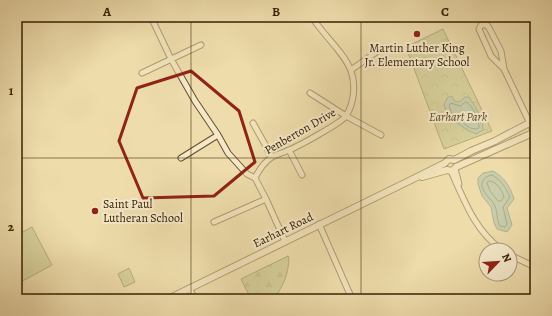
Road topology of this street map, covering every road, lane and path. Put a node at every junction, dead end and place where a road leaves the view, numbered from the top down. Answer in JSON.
{"nodes":[{"id":1,"x":17,"y":17,"type":"edge"},
{"id":2,"x":151,"y":17,"type":"edge"},
{"id":3,"x":312,"y":17,"type":"edge"},
{"id":4,"x":17,"y":23,"type":"edge"},
{"id":5,"x":201,"y":45,"type":"dead end"},
{"id":6,"x":375,"y":53,"type":"dead end"},
{"id":7,"x":171,"y":59,"type":"junction"},
{"id":8,"x":504,"y":69,"type":"junction"},
{"id":9,"x":351,"y":70,"type":"junction"},
{"id":10,"x":142,"y":73,"type":"dead end"},
{"id":11,"x":310,"y":93,"type":"dead end"},
{"id":12,"x":346,"y":116,"type":"junction"},
{"id":13,"x":532,"y":121,"type":"edge"},
{"id":14,"x":253,"y":124,"type":"dead end"},
{"id":15,"x":535,"y":132,"type":"edge"},
{"id":16,"x":218,"y":135,"type":"junction"},
{"id":17,"x":381,"y":135,"type":"dead end"},
{"id":18,"x":290,"y":150,"type":"junction"},
{"id":19,"x":272,"y":157,"type":"junction"},
{"id":20,"x":181,"y":158,"type":"dead end"},
{"id":21,"x":454,"y":160,"type":"junction"},
{"id":22,"x":445,"y":163,"type":"junction"},
{"id":23,"x":452,"y":170,"type":"junction"},
{"id":24,"x":302,"y":175,"type":"dead end"},
{"id":25,"x":255,"y":178,"type":"junction"},
{"id":26,"x":409,"y":181,"type":"junction"},
{"id":27,"x":266,"y":199,"type":"junction"},
{"id":28,"x":214,"y":222,"type":"dead end"},
{"id":29,"x":319,"y":224,"type":"junction"},
{"id":30,"x":285,"y":241,"type":"junction"},
{"id":31,"x":493,"y":242,"type":"edge"},
{"id":32,"x":518,"y":259,"type":"edge"},
{"id":33,"x":535,"y":267,"type":"edge"},
{"id":34,"x":189,"y":288,"type":"junction"},
{"id":35,"x":168,"y":299,"type":"edge"},
{"id":36,"x":195,"y":299,"type":"edge"},
{"id":37,"x":352,"y":299,"type":"edge"}],
"edges":[{"from":1,"to":4,"type":"street"},
{"from":2,"to":7,"type":"street"},
{"from":3,"to":9,"type":"street","name":"Penberton Drive"},
{"from":5,"to":7,"type":"street"},
{"from":6,"to":9,"type":"street"},
{"from":7,"to":10,"type":"street"},
{"from":7,"to":16,"type":"street"},
{"from":8,"to":8,"type":"street"},
{"from":8,"to":13,"type":"street"},
{"from":9,"to":12,"type":"street","name":"Penberton Drive"},
{"from":11,"to":12,"type":"street"},
{"from":12,"to":17,"type":"street"},
{"from":12,"to":18,"type":"street","name":"Penberton Drive"},
{"from":13,"to":15,"type":"street"},
{"from":13,"to":21,"type":"street","name":"Earhart Road"},
{"from":14,"to":19,"type":"street"},
{"from":15,"to":23,"type":"street","name":"Earhart Road"},
{"from":16,"to":20,"type":"street"},
{"from":16,"to":25,"type":"street"},
{"from":18,"to":19,"type":"street","name":"Penberton Drive"},
{"from":18,"to":24,"type":"street"},
{"from":19,"to":25,"type":"street","name":"Penberton Drive"},
{"from":21,"to":22,"type":"street","name":"Earhart Road"},
{"from":21,"to":23,"type":"street"},
{"from":22,"to":23,"type":"street"},
{"from":22,"to":26,"type":"street","name":"Earhart Road"},
{"from":23,"to":26,"type":"street","name":"Earhart Road"},
{"from":23,"to":31,"type":"street"},
{"from":25,"to":27,"type":"street"},
{"from":26,"to":29,"type":"street","name":"Earhart Road"},
{"from":27,"to":28,"type":"street"},
{"from":27,"to":30,"type":"street"},
{"from":29,"to":30,"type":"street","name":"Earhart Road"},
{"from":29,"to":37,"type":"street"},
{"from":30,"to":34,"type":"street","name":"Earhart Road"},
{"from":32,"to":33,"type":"street"},
{"from":34,"to":35,"type":"street","name":"Earhart Road"},
{"from":34,"to":36,"type":"street"}]}
